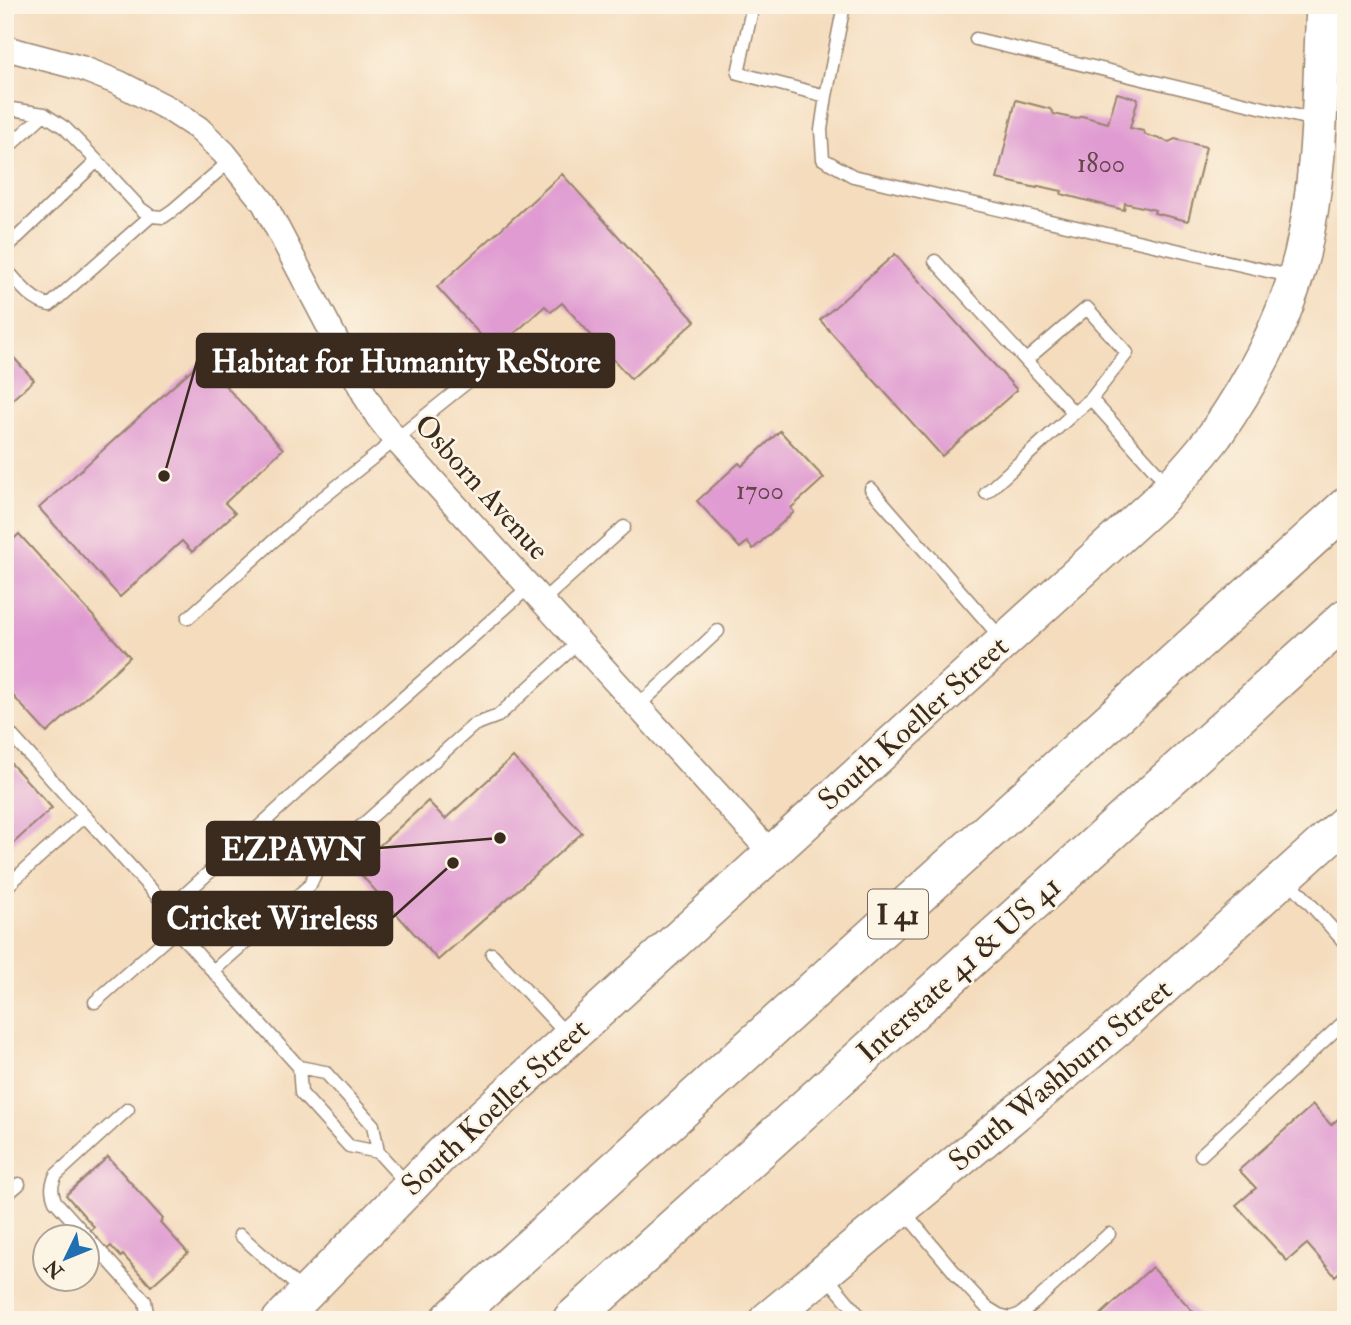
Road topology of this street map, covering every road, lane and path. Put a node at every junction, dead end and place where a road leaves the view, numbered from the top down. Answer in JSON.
{"nodes":[{"id":1,"x":753,"y":5,"type":"edge"},
{"id":2,"x":844,"y":5,"type":"edge"},
{"id":3,"x":1324,"y":5,"type":"edge"},
{"id":4,"x":976,"y":39,"type":"dead end"},
{"id":5,"x":5,"y":48,"type":"edge"},
{"id":6,"x":826,"y":96,"type":"junction"},
{"id":7,"x":5,"y":108,"type":"edge"},
{"id":8,"x":44,"y":114,"type":"junction"},
{"id":9,"x":1318,"y":121,"type":"junction"},
{"id":10,"x":5,"y":150,"type":"edge"},
{"id":11,"x":97,"y":160,"type":"junction"},
{"id":12,"x":230,"y":161,"type":"junction"},
{"id":13,"x":151,"y":216,"type":"junction"},
{"id":14,"x":5,"y":249,"type":"edge"},
{"id":15,"x":935,"y":261,"type":"dead end"},
{"id":16,"x":5,"y":268,"type":"edge"},
{"id":17,"x":1294,"y":277,"type":"junction"},
{"id":18,"x":1026,"y":360,"type":"junction"},
{"id":19,"x":480,"y":372,"type":"dead end"},
{"id":20,"x":1091,"y":398,"type":"junction"},
{"id":21,"x":1074,"y":414,"type":"junction"},
{"id":22,"x":396,"y":440,"type":"junction"},
{"id":23,"x":1170,"y":488,"type":"junction"},
{"id":24,"x":871,"y":489,"type":"dead end"},
{"id":25,"x":985,"y":493,"type":"dead end"},
{"id":26,"x":1346,"y":508,"type":"edge"},
{"id":27,"x":624,"y":527,"type":"dead end"},
{"id":28,"x":536,"y":594,"type":"junction"},
{"id":29,"x":188,"y":618,"type":"dead end"},
{"id":30,"x":1346,"y":618,"type":"edge"},
{"id":31,"x":718,"y":631,"type":"dead end"},
{"id":32,"x":1003,"y":640,"type":"junction"},
{"id":33,"x":579,"y":642,"type":"junction"},
{"id":34,"x":638,"y":706,"type":"junction"},
{"id":35,"x":5,"y":728,"type":"edge"},
{"id":36,"x":84,"y":816,"type":"junction"},
{"id":37,"x":1346,"y":822,"type":"edge"},
{"id":38,"x":771,"y":853,"type":"junction"},
{"id":39,"x":1285,"y":877,"type":"junction"},
{"id":40,"x":5,"y":888,"type":"edge"},
{"id":41,"x":169,"y":909,"type":"junction"},
{"id":42,"x":176,"y":930,"type":"junction"},
{"id":43,"x":1346,"y":944,"type":"edge"},
{"id":44,"x":492,"y":954,"type":"dead end"},
{"id":45,"x":213,"y":971,"type":"junction"},
{"id":46,"x":95,"y":1002,"type":"dead end"},
{"id":47,"x":1346,"y":1020,"type":"edge"},
{"id":48,"x":569,"y":1037,"type":"junction"},
{"id":49,"x":299,"y":1067,"type":"junction"},
{"id":50,"x":128,"y":1110,"type":"dead end"},
{"id":51,"x":378,"y":1152,"type":"junction"},
{"id":52,"x":1201,"y":1156,"type":"dead end"},
{"id":53,"x":19,"y":1184,"type":"dead end"},
{"id":54,"x":410,"y":1186,"type":"junction"},
{"id":55,"x":5,"y":1196,"type":"edge"},
{"id":56,"x":901,"y":1208,"type":"junction"},
{"id":57,"x":1109,"y":1234,"type":"dead end"},
{"id":58,"x":240,"y":1236,"type":"dead end"},
{"id":59,"x":823,"y":1273,"type":"junction"},
{"id":60,"x":306,"y":1293,"type":"junction"},
{"id":61,"x":148,"y":1320,"type":"edge"},
{"id":62,"x":280,"y":1320,"type":"edge"},
{"id":63,"x":450,"y":1320,"type":"edge"},
{"id":64,"x":572,"y":1320,"type":"edge"},
{"id":65,"x":767,"y":1320,"type":"edge"},
{"id":66,"x":863,"y":1320,"type":"edge"}],
"edges":[{"from":1,"to":6,"type":"lane"},
{"from":2,"to":6,"type":"lane"},
{"from":3,"to":9,"type":"street","name":"South Koeller Street"},
{"from":4,"to":9,"type":"lane"},
{"from":5,"to":12,"type":"street","name":"Osborn Avenue"},
{"from":6,"to":17,"type":"lane"},
{"from":7,"to":8,"type":"lane"},
{"from":8,"to":10,"type":"lane"},
{"from":8,"to":11,"type":"lane"},
{"from":9,"to":17,"type":"street","name":"South Koeller Street"},
{"from":11,"to":13,"type":"lane"},
{"from":11,"to":14,"type":"lane"},
{"from":12,"to":13,"type":"lane"},
{"from":12,"to":22,"type":"street","name":"Osborn Avenue"},
{"from":13,"to":16,"type":"lane"},
{"from":15,"to":18,"type":"lane"},
{"from":17,"to":23,"type":"street","name":"South Koeller Street"},
{"from":18,"to":20,"type":"lane"},
{"from":18,"to":21,"type":"lane"},
{"from":19,"to":22,"type":"lane"},
{"from":20,"to":21,"type":"lane"},
{"from":20,"to":23,"type":"lane"},
{"from":21,"to":25,"type":"lane"},
{"from":22,"to":28,"type":"street","name":"Osborn Avenue"},
{"from":22,"to":29,"type":"lane"},
{"from":23,"to":32,"type":"street","name":"South Koeller Street"},
{"from":24,"to":32,"type":"lane"},
{"from":26,"to":63,"type":"highway","number":"I 41"},
{"from":27,"to":28,"type":"lane"},
{"from":28,"to":33,"type":"street","name":"Osborn Avenue"},
{"from":28,"to":41,"type":"lane"},
{"from":30,"to":64,"type":"highway","name":"Interstate 41 & US 41","number":"I 41"},
{"from":31,"to":34,"type":"lane"},
{"from":32,"to":38,"type":"street","name":"South Koeller Street"},
{"from":33,"to":34,"type":"street","name":"Osborn Avenue"},
{"from":33,"to":45,"type":"lane"},
{"from":34,"to":38,"type":"street","name":"Osborn Avenue"},
{"from":35,"to":36,"type":"lane"},
{"from":36,"to":40,"type":"lane"},
{"from":36,"to":41,"type":"lane"},
{"from":37,"to":39,"type":"street","name":"South Washburn Street"},
{"from":38,"to":48,"type":"street","name":"South Koeller Street"},
{"from":39,"to":43,"type":"lane"},
{"from":39,"to":56,"type":"street","name":"South Washburn Street"},
{"from":41,"to":42,"type":"lane"},
{"from":42,"to":45,"type":"lane"},
{"from":42,"to":46,"type":"lane"},
{"from":44,"to":48,"type":"lane"},
{"from":45,"to":49,"type":"lane"},
{"from":47,"to":52,"type":"lane"},
{"from":48,"to":54,"type":"street","name":"South Koeller Street"},
{"from":49,"to":51,"type":"lane"},
{"from":49,"to":51,"type":"lane"},
{"from":50,"to":61,"type":"lane"},
{"from":51,"to":54,"type":"lane"},
{"from":53,"to":55,"type":"lane"},
{"from":54,"to":60,"type":"street","name":"South Koeller Street"},
{"from":56,"to":57,"type":"lane"},
{"from":56,"to":59,"type":"street","name":"South Washburn Street"},
{"from":58,"to":60,"type":"lane"},
{"from":59,"to":65,"type":"street","name":"South Washburn Street"},
{"from":59,"to":66,"type":"lane"},
{"from":60,"to":62,"type":"street","name":"South Koeller Street"}]}
